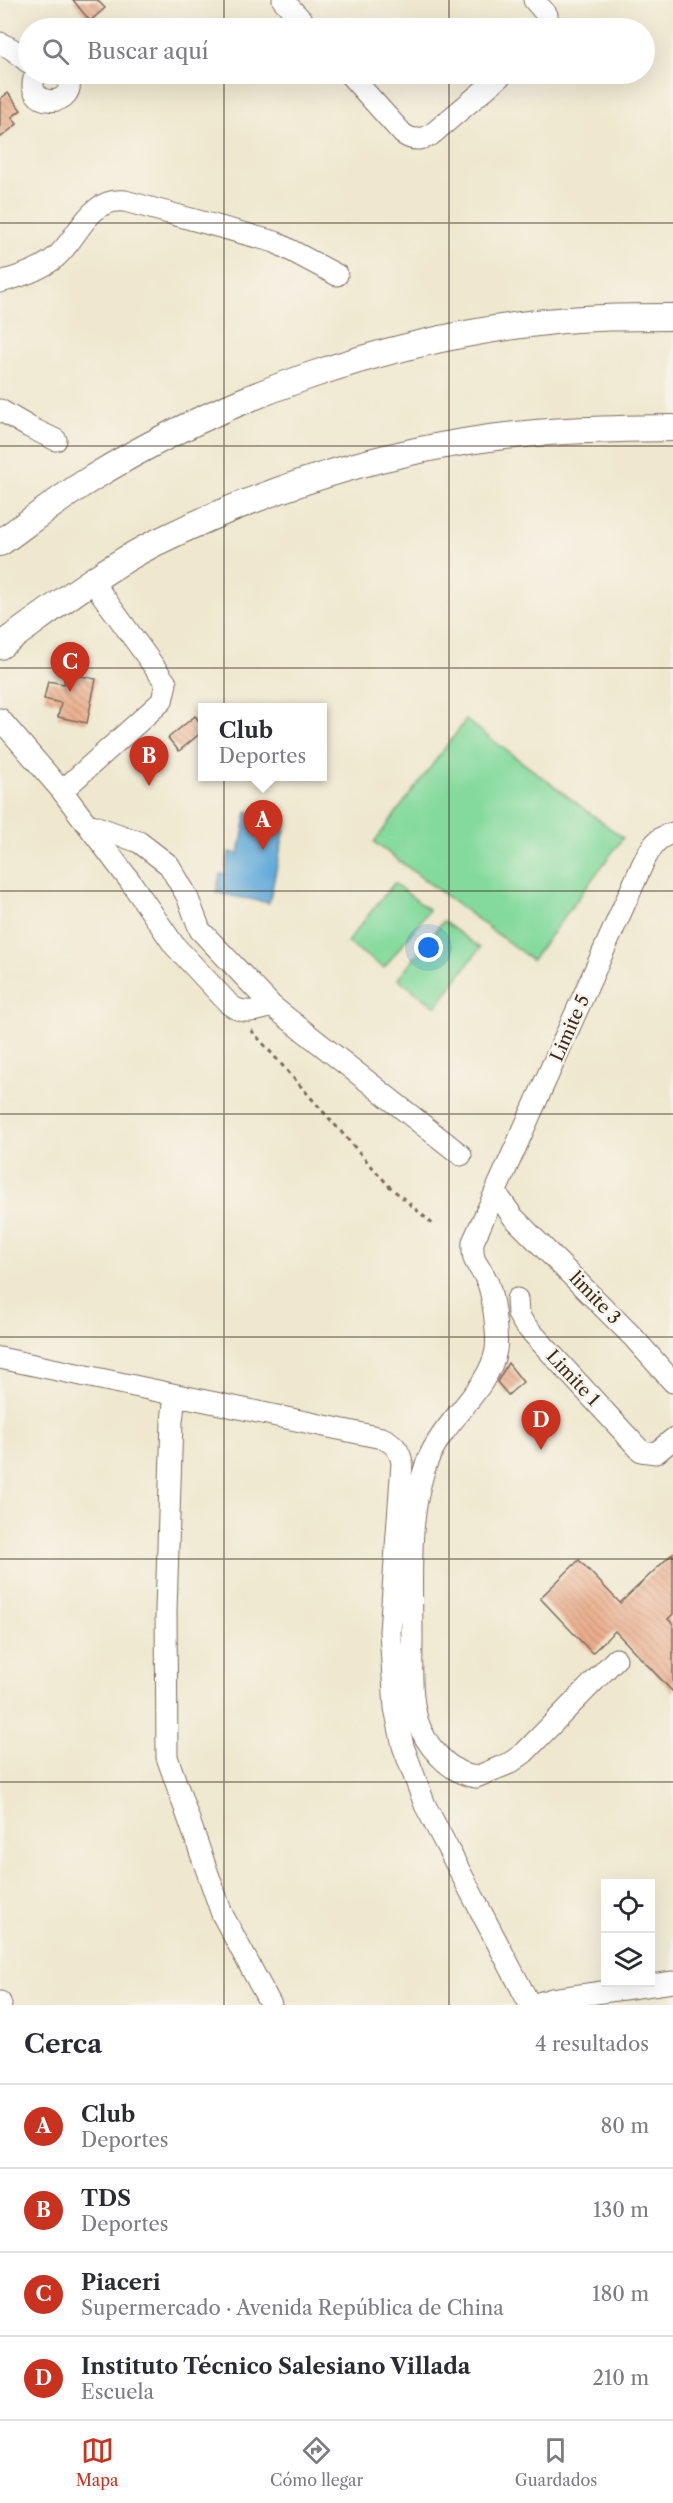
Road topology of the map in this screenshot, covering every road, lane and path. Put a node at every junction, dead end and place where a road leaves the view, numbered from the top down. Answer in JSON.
{"nodes":[{"id":1,"x":284,"y":0,"type":"edge"},
{"id":2,"x":534,"y":0,"type":"edge"},
{"id":3,"x":300,"y":18,"type":"edge"},
{"id":4,"x":547,"y":18,"type":"edge"},
{"id":5,"x":1,"y":45,"type":"edge"},
{"id":6,"x":18,"y":54,"type":"edge"},
{"id":7,"x":33,"y":84,"type":"edge"},
{"id":8,"x":69,"y":84,"type":"edge"},
{"id":9,"x":358,"y":84,"type":"edge"},
{"id":10,"x":491,"y":84,"type":"edge"},
{"id":11,"x":337,"y":275,"type":"dead end"},
{"id":12,"x":0,"y":282,"type":"edge"},
{"id":13,"x":673,"y":316,"type":"edge"},
{"id":14,"x":0,"y":411,"type":"edge"},
{"id":15,"x":673,"y":428,"type":"edge"},
{"id":16,"x":56,"y":440,"type":"dead end"},
{"id":17,"x":0,"y":543,"type":"edge"},
{"id":18,"x":92,"y":581,"type":"junction"},
{"id":19,"x":0,"y":646,"type":"edge"},
{"id":20,"x":0,"y":719,"type":"edge"},
{"id":21,"x":62,"y":791,"type":"junction"},
{"id":22,"x":86,"y":823,"type":"junction"},
{"id":23,"x":673,"y":832,"type":"edge"},
{"id":24,"x":272,"y":1006,"type":"junction"},
{"id":25,"x":238,"y":1011,"type":"junction"},
{"id":26,"x":461,"y":1155,"type":"dead end"},
{"id":27,"x":496,"y":1193,"type":"junction"},
{"id":28,"x":513,"y":1217,"type":"junction"},
{"id":29,"x":435,"y":1226,"type":"dead end"},
{"id":30,"x":515,"y":1242,"type":"dead end"},
{"id":31,"x":517,"y":1299,"type":"dead end"},
{"id":32,"x":0,"y":1358,"type":"edge"},
{"id":33,"x":673,"y":1382,"type":"edge"},
{"id":34,"x":175,"y":1395,"type":"junction"},
{"id":35,"x":673,"y":1439,"type":"edge"},
{"id":36,"x":616,"y":1659,"type":"dead end"},
{"id":37,"x":673,"y":1982,"type":"edge"},
{"id":38,"x":271,"y":2005,"type":"edge"},
{"id":39,"x":531,"y":2005,"type":"edge"}],
"edges":[{"from":1,"to":3,"type":"street"},
{"from":2,"to":4,"type":"street"},
{"from":5,"to":6,"type":"street"},
{"from":7,"to":8,"type":"street"},
{"from":9,"to":10,"type":"street"},
{"from":11,"to":12,"type":"street"},
{"from":13,"to":17,"type":"main road"},
{"from":14,"to":16,"type":"street"},
{"from":15,"to":18,"type":"main road"},
{"from":18,"to":19,"type":"main road"},
{"from":18,"to":21,"type":"street"},
{"from":20,"to":21,"type":"street"},
{"from":21,"to":22,"type":"street"},
{"from":22,"to":24,"type":"street"},
{"from":22,"to":25,"type":"street"},
{"from":23,"to":27,"type":"street","name":"Limite 5"},
{"from":24,"to":25,"type":"street"},
{"from":24,"to":26,"type":"street"},
{"from":25,"to":29,"type":"path"},
{"from":27,"to":28,"type":"street","name":"limite 3"},
{"from":27,"to":36,"type":"street","name":"Limite 5"},
{"from":28,"to":30,"type":"street"},
{"from":28,"to":33,"type":"street","name":"limite 3"},
{"from":31,"to":35,"type":"street","name":"Limite 1"},
{"from":32,"to":34,"type":"street"},
{"from":34,"to":38,"type":"street"},
{"from":34,"to":39,"type":"street"},
{"from":37,"to":39,"type":"street"}]}
